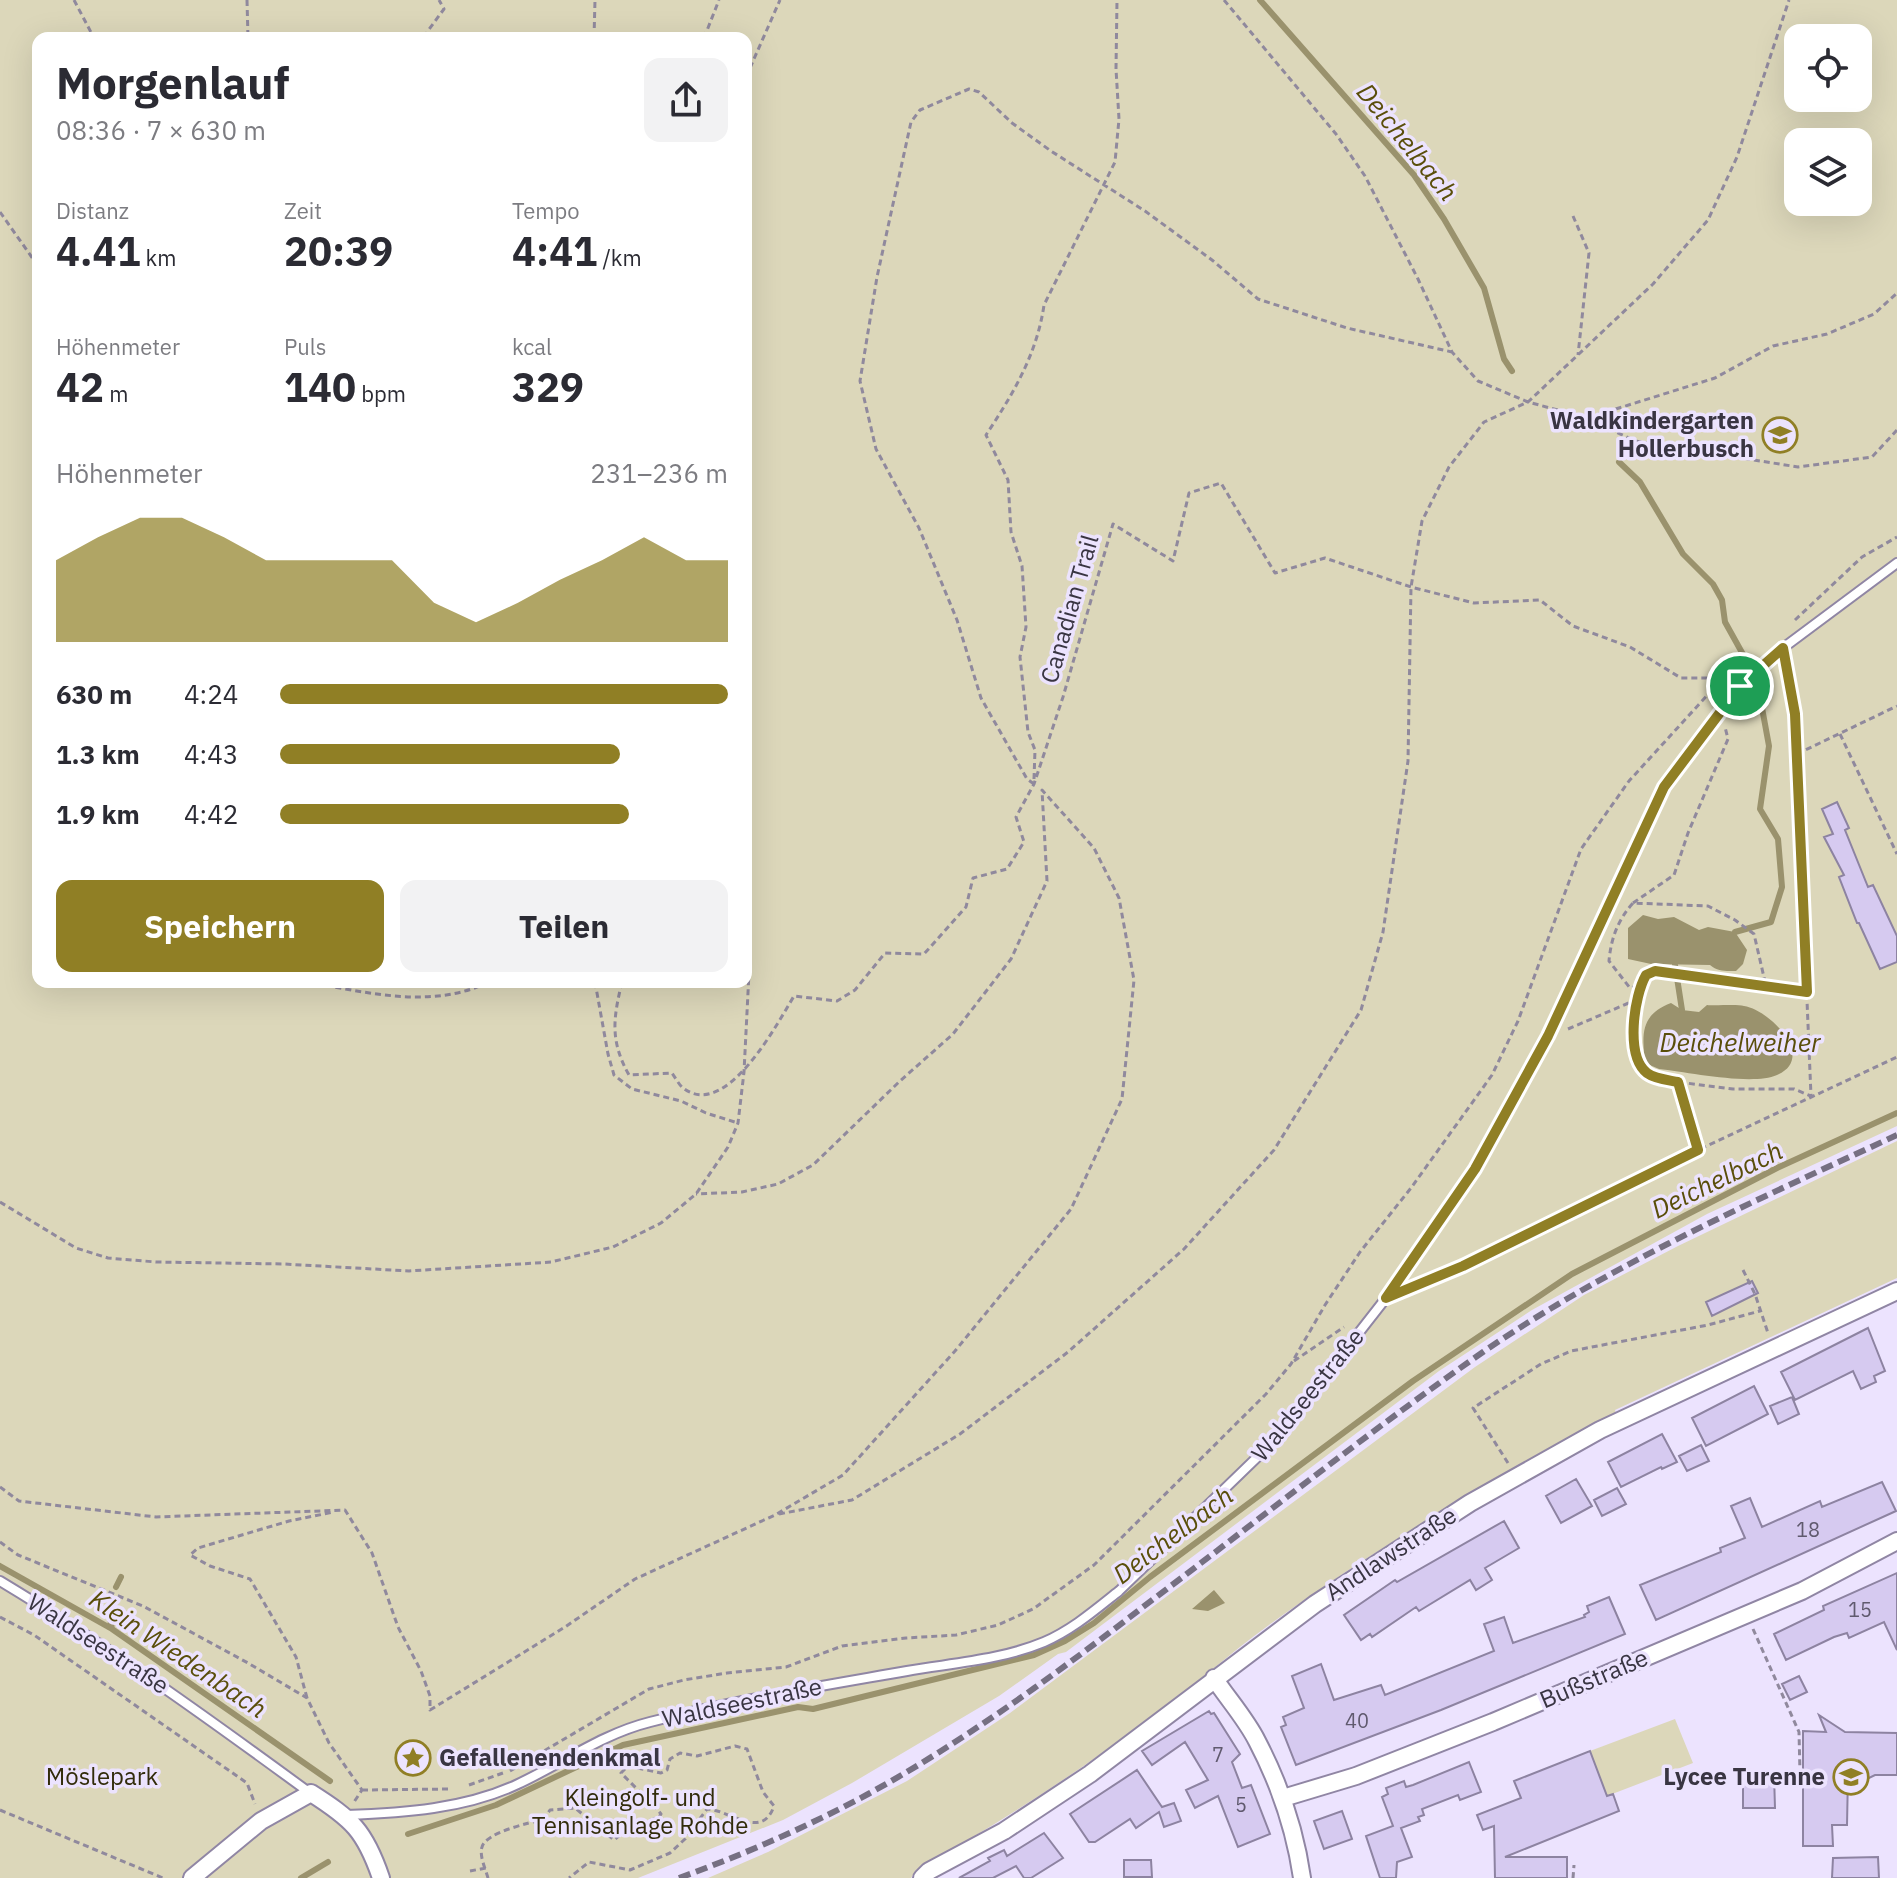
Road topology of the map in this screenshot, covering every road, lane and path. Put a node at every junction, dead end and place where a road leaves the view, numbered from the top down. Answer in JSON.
{"nodes":[{"id":1,"x":74,"y":0,"type":"edge"},
{"id":2,"x":247,"y":0,"type":"edge"},
{"id":3,"x":439,"y":0,"type":"edge"},
{"id":4,"x":595,"y":0,"type":"edge"},
{"id":5,"x":719,"y":0,"type":"edge"},
{"id":6,"x":780,"y":0,"type":"edge"},
{"id":7,"x":1117,"y":0,"type":"edge"},
{"id":8,"x":1224,"y":0,"type":"edge"},
{"id":9,"x":1789,"y":0,"type":"edge"},
{"id":10,"x":91,"y":32,"type":"edge"},
{"id":11,"x":248,"y":32,"type":"edge"},
{"id":12,"x":427,"y":32,"type":"edge"},
{"id":13,"x":594,"y":32,"type":"edge"},
{"id":14,"x":707,"y":32,"type":"edge"},
{"id":15,"x":752,"y":63,"type":"edge"},
{"id":16,"x":1104,"y":184,"type":"junction"},
{"id":17,"x":0,"y":212,"type":"edge"},
{"id":18,"x":1573,"y":216,"type":"dead end"},
{"id":19,"x":32,"y":257,"type":"edge"},
{"id":20,"x":1897,"y":293,"type":"edge"},
{"id":21,"x":1452,"y":352,"type":"junction"},
{"id":22,"x":1578,"y":355,"type":"junction"},
{"id":23,"x":1528,"y":402,"type":"junction"},
{"id":24,"x":1587,"y":418,"type":"junction"},
{"id":25,"x":1897,"y":430,"type":"edge"},
{"id":26,"x":1897,"y":537,"type":"edge"},
{"id":27,"x":1897,"y":563,"type":"edge"},
{"id":28,"x":1411,"y":587,"type":"junction"},
{"id":29,"x":1786,"y":629,"type":"dead end"},
{"id":30,"x":1783,"y":648,"type":"junction"},
{"id":31,"x":1743,"y":664,"type":"dead end"},
{"id":32,"x":1723,"y":678,"type":"junction"},
{"id":33,"x":1740,"y":686,"type":"junction"},
{"id":34,"x":1897,"y":706,"type":"edge"},
{"id":35,"x":1721,"y":709,"type":"junction"},
{"id":36,"x":1840,"y":734,"type":"junction"},
{"id":37,"x":1797,"y":754,"type":"junction"},
{"id":38,"x":1034,"y":784,"type":"junction"},
{"id":39,"x":1042,"y":790,"type":"junction"},
{"id":40,"x":1897,"y":854,"type":"edge"},
{"id":41,"x":1633,"y":903,"type":"junction"},
{"id":42,"x":1640,"y":986,"type":"junction"},
{"id":43,"x":1766,"y":986,"type":"junction"},
{"id":44,"x":341,"y":988,"type":"edge"},
{"id":45,"x":476,"y":988,"type":"edge"},
{"id":46,"x":596,"y":988,"type":"edge"},
{"id":47,"x":620,"y":988,"type":"edge"},
{"id":48,"x":748,"y":988,"type":"edge"},
{"id":49,"x":1807,"y":992,"type":"junction"},
{"id":50,"x":1638,"y":999,"type":"junction"},
{"id":51,"x":1548,"y":1036,"type":"junction"},
{"id":52,"x":1897,"y":1057,"type":"edge"},
{"id":53,"x":744,"y":1072,"type":"junction"},
{"id":54,"x":1678,"y":1082,"type":"junction"},
{"id":55,"x":1811,"y":1096,"type":"junction"},
{"id":56,"x":738,"y":1123,"type":"junction"},
{"id":57,"x":1698,"y":1150,"type":"junction"},
{"id":58,"x":696,"y":1194,"type":"junction"},
{"id":59,"x":0,"y":1202,"type":"edge"},
{"id":60,"x":1743,"y":1270,"type":"dead end"},
{"id":61,"x":1897,"y":1291,"type":"edge"},
{"id":62,"x":1386,"y":1298,"type":"junction"},
{"id":63,"x":1760,"y":1311,"type":"junction"},
{"id":64,"x":1350,"y":1322,"type":"dead end"},
{"id":65,"x":1774,"y":1347,"type":"junction"},
{"id":66,"x":1291,"y":1364,"type":"junction"},
{"id":67,"x":1516,"y":1477,"type":"junction"},
{"id":68,"x":0,"y":1487,"type":"edge"},
{"id":69,"x":345,"y":1510,"type":"junction"},
{"id":70,"x":775,"y":1515,"type":"junction"},
{"id":71,"x":1897,"y":1541,"type":"edge"},
{"id":72,"x":0,"y":1542,"type":"edge"},
{"id":73,"x":0,"y":1581,"type":"edge"},
{"id":74,"x":1746,"y":1615,"type":"junction"},
{"id":75,"x":0,"y":1617,"type":"edge"},
{"id":76,"x":1214,"y":1678,"type":"junction"},
{"id":77,"x":307,"y":1698,"type":"junction"},
{"id":78,"x":1788,"y":1781,"type":"dead end"},
{"id":79,"x":362,"y":1790,"type":"junction"},
{"id":80,"x":311,"y":1793,"type":"junction"},
{"id":81,"x":1283,"y":1798,"type":"junction"},
{"id":82,"x":0,"y":1810,"type":"edge"},
{"id":83,"x":345,"y":1815,"type":"junction"},
{"id":84,"x":261,"y":1821,"type":"junction"},
{"id":85,"x":1574,"y":1865,"type":"dead end"},
{"id":86,"x":486,"y":1868,"type":"junction"},
{"id":87,"x":470,"y":1871,"type":"dead end"},
{"id":88,"x":163,"y":1878,"type":"edge"},
{"id":89,"x":192,"y":1878,"type":"edge"},
{"id":90,"x":381,"y":1878,"type":"edge"},
{"id":91,"x":488,"y":1878,"type":"edge"},
{"id":92,"x":569,"y":1878,"type":"edge"},
{"id":93,"x":922,"y":1878,"type":"edge"},
{"id":94,"x":1302,"y":1878,"type":"edge"},
{"id":95,"x":1573,"y":1878,"type":"edge"}],
"edges":[{"from":1,"to":10,"type":"path"},
{"from":2,"to":11,"type":"path"},
{"from":3,"to":12,"type":"path"},
{"from":4,"to":13,"type":"path"},
{"from":5,"to":14,"type":"path"},
{"from":6,"to":15,"type":"path"},
{"from":7,"to":16,"type":"path"},
{"from":8,"to":21,"type":"path"},
{"from":9,"to":22,"type":"path"},
{"from":16,"to":21,"type":"path"},
{"from":16,"to":38,"type":"path"},
{"from":16,"to":38,"type":"path"},
{"from":17,"to":19,"type":"path"},
{"from":18,"to":22,"type":"path"},
{"from":20,"to":24,"type":"path"},
{"from":21,"to":23,"type":"path"},
{"from":22,"to":23,"type":"path"},
{"from":23,"to":24,"type":"path"},
{"from":23,"to":28,"type":"path"},
{"from":24,"to":25,"type":"path"},
{"from":26,"to":29,"type":"path"},
{"from":27,"to":30,"type":"lane","name":"Waldseestraße"},
{"from":28,"to":32,"type":"path","name":"Canadian Trail"},
{"from":28,"to":38,"type":"path","name":"Canadian Trail"},
{"from":28,"to":70,"type":"path"},
{"from":30,"to":33,"type":"lane","name":"Waldseestraße"},
{"from":30,"to":37,"type":"path"},
{"from":31,"to":32,"type":"path"},
{"from":32,"to":33,"type":"path","name":"Canadian Trail"},
{"from":32,"to":66,"type":"path"},
{"from":33,"to":35,"type":"lane","name":"Waldseestraße"},
{"from":34,"to":36,"type":"path"},
{"from":35,"to":41,"type":"path"},
{"from":35,"to":51,"type":"lane","name":"Waldseestraße"},
{"from":36,"to":37,"type":"path"},
{"from":36,"to":40,"type":"path"},
{"from":37,"to":49,"type":"path"},
{"from":38,"to":39,"type":"path"},
{"from":38,"to":53,"type":"path","name":"Canadian Trail"},
{"from":39,"to":58,"type":"path"},
{"from":39,"to":70,"type":"path"},
{"from":41,"to":42,"type":"path"},
{"from":41,"to":43,"type":"path"},
{"from":42,"to":43,"type":"path"},
{"from":42,"to":50,"type":"path"},
{"from":43,"to":49,"type":"path"},
{"from":44,"to":45,"type":"path"},
{"from":46,"to":56,"type":"path"},
{"from":47,"to":53,"type":"path","name":"Canadian Trail"},
{"from":48,"to":53,"type":"path"},
{"from":49,"to":55,"type":"path"},
{"from":50,"to":51,"type":"path"},
{"from":50,"to":54,"type":"path"},
{"from":51,"to":62,"type":"lane","name":"Waldseestraße"},
{"from":52,"to":55,"type":"path"},
{"from":53,"to":56,"type":"path"},
{"from":54,"to":55,"type":"path"},
{"from":54,"to":57,"type":"path"},
{"from":55,"to":57,"type":"path"},
{"from":56,"to":58,"type":"path"},
{"from":57,"to":62,"type":"path"},
{"from":58,"to":59,"type":"path"},
{"from":60,"to":63,"type":"path"},
{"from":61,"to":65,"type":"street","name":"Andlawstraße"},
{"from":62,"to":83,"type":"lane","name":"Waldseestraße"},
{"from":63,"to":65,"type":"path"},
{"from":63,"to":67,"type":"path"},
{"from":64,"to":66,"type":"path"},
{"from":65,"to":67,"type":"street","name":"Andlawstraße"},
{"from":66,"to":79,"type":"path"},
{"from":67,"to":76,"type":"street","name":"Andlawstraße"},
{"from":68,"to":69,"type":"path"},
{"from":69,"to":70,"type":"path"},
{"from":69,"to":77,"type":"path"},
{"from":71,"to":74,"type":"street","name":"Bußstraße"},
{"from":72,"to":77,"type":"path"},
{"from":73,"to":80,"type":"lane","name":"Waldseestraße"},
{"from":74,"to":78,"type":"path"},
{"from":74,"to":81,"type":"street","name":"Bußstraße"},
{"from":75,"to":84,"type":"path"},
{"from":76,"to":81,"type":"street"},
{"from":76,"to":93,"type":"street","name":"Andlawstraße"},
{"from":77,"to":79,"type":"path"},
{"from":79,"to":83,"type":"path"},
{"from":80,"to":83,"type":"street","name":"Waldseestraße"},
{"from":80,"to":84,"type":"street"},
{"from":81,"to":94,"type":"street"},
{"from":82,"to":88,"type":"path"},
{"from":83,"to":90,"type":"street"},
{"from":84,"to":89,"type":"street"},
{"from":85,"to":95,"type":"path"},
{"from":86,"to":87,"type":"path"},
{"from":86,"to":91,"type":"path"},
{"from":86,"to":92,"type":"path"}]}
